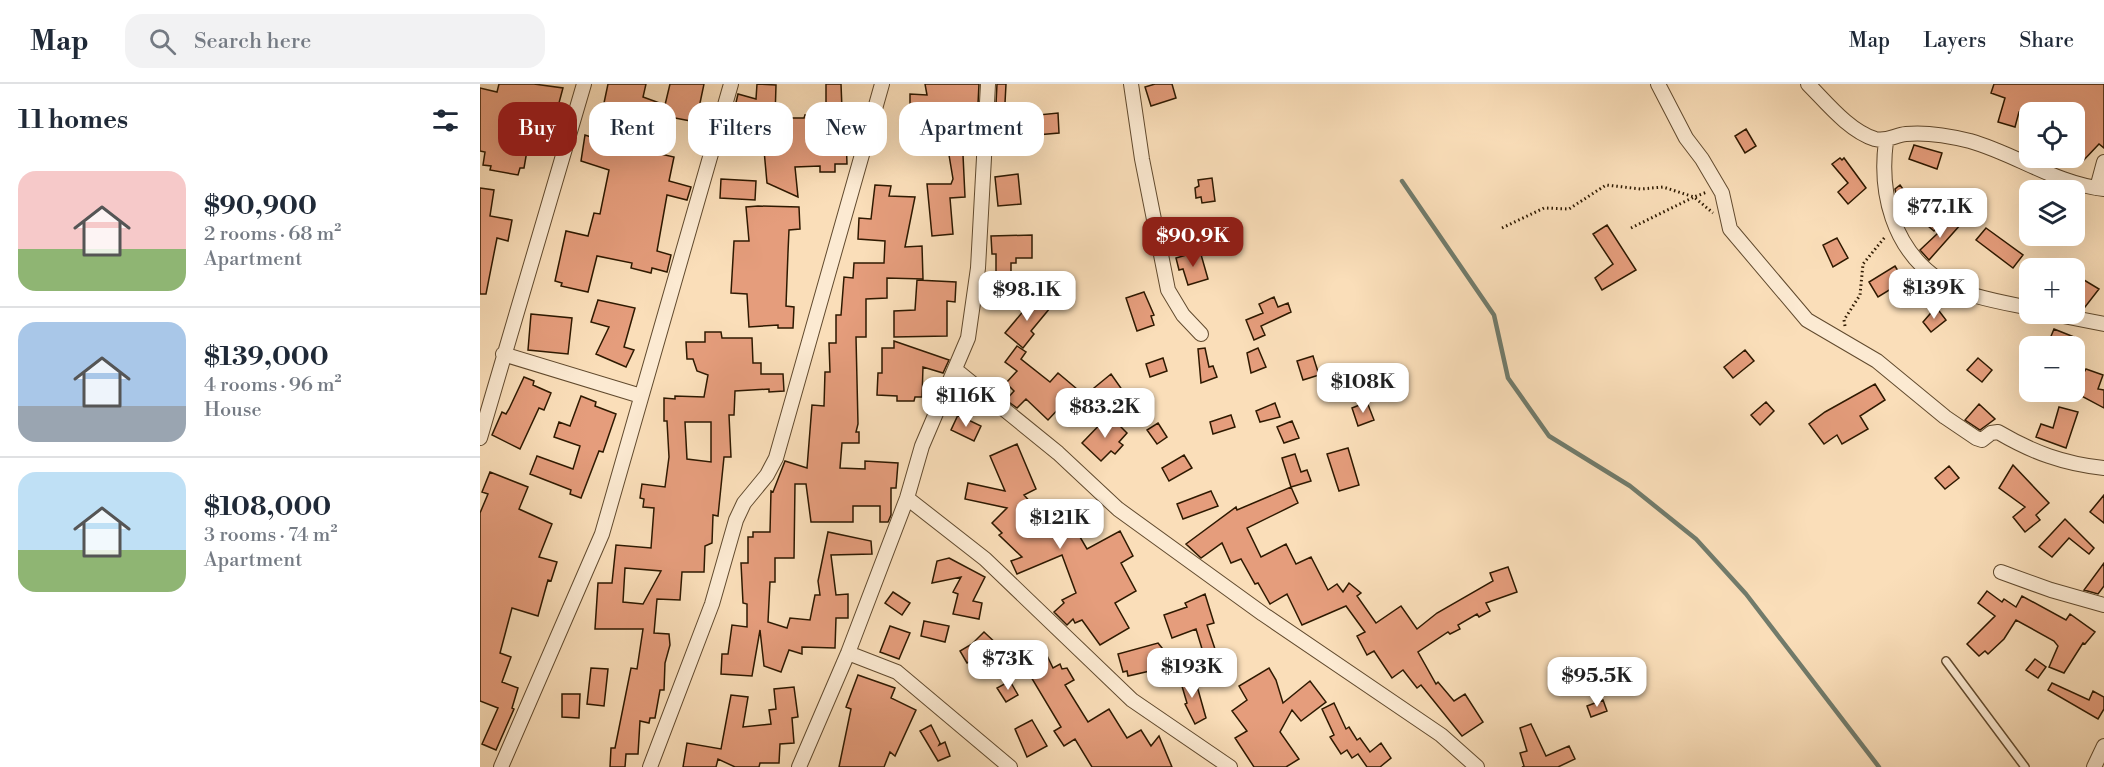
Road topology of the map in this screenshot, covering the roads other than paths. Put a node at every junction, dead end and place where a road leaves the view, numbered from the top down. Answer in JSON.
{"nodes":[{"id":1,"x":584,"y":84,"type":"edge"},
{"id":2,"x":731,"y":84,"type":"edge"},
{"id":3,"x":882,"y":84,"type":"edge"},
{"id":4,"x":988,"y":84,"type":"edge"},
{"id":5,"x":1131,"y":84,"type":"edge"},
{"id":6,"x":1658,"y":84,"type":"edge"},
{"id":7,"x":1808,"y":84,"type":"edge"},
{"id":8,"x":1886,"y":141,"type":"junction"},
{"id":9,"x":2104,"y":162,"type":"edge"},
{"id":10,"x":2100,"y":188,"type":"edge"},
{"id":11,"x":2019,"y":305,"type":"edge"},
{"id":12,"x":2085,"y":320,"type":"edge"},
{"id":13,"x":2104,"y":324,"type":"edge"},
{"id":14,"x":1201,"y":334,"type":"dead end"},
{"id":15,"x":503,"y":354,"type":"junction"},
{"id":16,"x":957,"y":371,"type":"junction"},
{"id":17,"x":641,"y":396,"type":"junction"},
{"id":18,"x":480,"y":438,"type":"edge"},
{"id":19,"x":2104,"y":468,"type":"edge"},
{"id":20,"x":907,"y":498,"type":"junction"},
{"id":21,"x":2001,"y":572,"type":"dead end"},
{"id":22,"x":2104,"y":605,"type":"edge"},
{"id":23,"x":848,"y":653,"type":"junction"},
{"id":24,"x":1946,"y":661,"type":"dead end"},
{"id":25,"x":2103,"y":750,"type":"edge"},
{"id":26,"x":501,"y":767,"type":"edge"},
{"id":27,"x":650,"y":767,"type":"edge"},
{"id":28,"x":799,"y":767,"type":"edge"},
{"id":29,"x":1010,"y":767,"type":"edge"},
{"id":30,"x":1230,"y":767,"type":"edge"},
{"id":31,"x":1477,"y":767,"type":"edge"},
{"id":32,"x":2025,"y":767,"type":"edge"},
{"id":33,"x":2094,"y":767,"type":"edge"}],
"edges":[{"from":1,"to":15,"type":"street"},
{"from":2,"to":17,"type":"street"},
{"from":3,"to":27,"type":"street"},
{"from":4,"to":16,"type":"street"},
{"from":5,"to":14,"type":"street"},
{"from":6,"to":19,"type":"street"},
{"from":7,"to":8,"type":"street"},
{"from":8,"to":10,"type":"street"},
{"from":8,"to":11,"type":"street"},
{"from":9,"to":10,"type":"street"},
{"from":12,"to":13,"type":"street"},
{"from":15,"to":17,"type":"street"},
{"from":15,"to":18,"type":"street"},
{"from":16,"to":20,"type":"street"},
{"from":16,"to":31,"type":"street"},
{"from":17,"to":26,"type":"street"},
{"from":20,"to":23,"type":"street"},
{"from":20,"to":30,"type":"street"},
{"from":21,"to":22,"type":"street"},
{"from":23,"to":28,"type":"street"},
{"from":23,"to":29,"type":"street"},
{"from":24,"to":32,"type":"lane"},
{"from":25,"to":33,"type":"street"}]}
